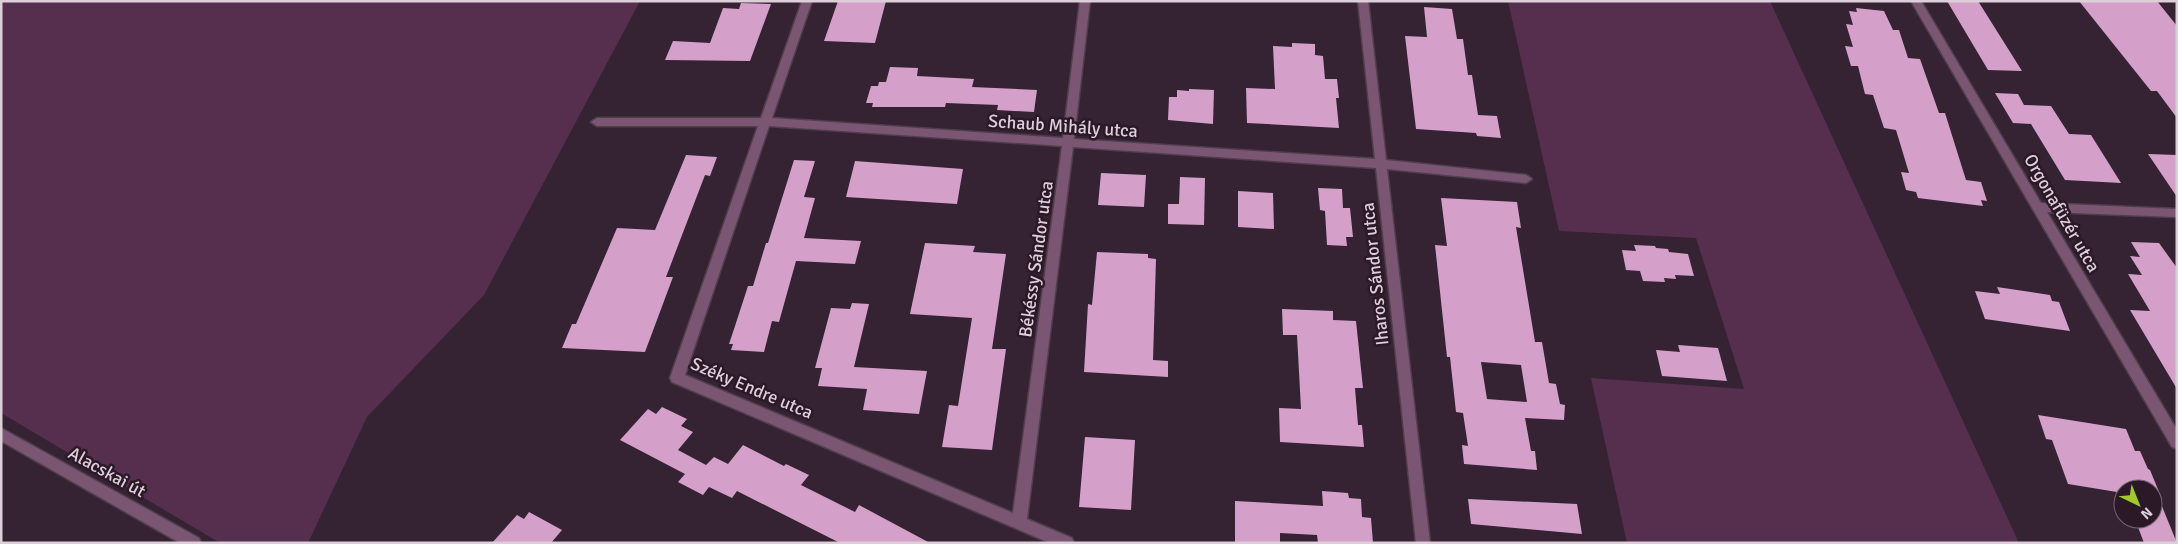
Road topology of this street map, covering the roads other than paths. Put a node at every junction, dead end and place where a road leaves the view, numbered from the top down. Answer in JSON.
{"nodes":[{"id":1,"x":807,"y":1,"type":"edge"},
{"id":2,"x":1085,"y":1,"type":"edge"},
{"id":3,"x":1363,"y":1,"type":"edge"},
{"id":4,"x":1916,"y":1,"type":"edge"},
{"id":5,"x":597,"y":122,"type":"dead end"},
{"id":6,"x":766,"y":122,"type":"junction"},
{"id":7,"x":1068,"y":144,"type":"junction"},
{"id":8,"x":1380,"y":164,"type":"junction"},
{"id":9,"x":1526,"y":179,"type":"dead end"},
{"id":10,"x":2039,"y":207,"type":"junction"},
{"id":11,"x":2177,"y":213,"type":"edge"},
{"id":12,"x":1,"y":434,"type":"edge"},
{"id":13,"x":2177,"y":443,"type":"edge"},
{"id":14,"x":1019,"y":520,"type":"junction"},
{"id":15,"x":194,"y":543,"type":"edge"},
{"id":16,"x":1067,"y":543,"type":"edge"},
{"id":17,"x":1423,"y":543,"type":"edge"}],
"edges":[{"from":1,"to":6,"type":"street","name":"Széky Endre utca"},
{"from":2,"to":7,"type":"street","name":"Békéssy Sándor utca"},
{"from":3,"to":8,"type":"street","name":"Iharos Sándor utca"},
{"from":4,"to":10,"type":"street","name":"Orgonafüzér utca"},
{"from":5,"to":6,"type":"street","name":"Schaub Mihály utca"},
{"from":6,"to":7,"type":"street","name":"Schaub Mihály utca"},
{"from":6,"to":14,"type":"street","name":"Széky Endre utca"},
{"from":7,"to":8,"type":"street","name":"Schaub Mihály utca"},
{"from":7,"to":14,"type":"street","name":"Békéssy Sándor utca"},
{"from":8,"to":9,"type":"street","name":"Schaub Mihály utca"},
{"from":8,"to":17,"type":"street","name":"Iharos Sándor utca"},
{"from":10,"to":11,"type":"street"},
{"from":10,"to":13,"type":"street","name":"Orgonafüzér utca"},
{"from":12,"to":15,"type":"street","name":"Alacskai út"},
{"from":14,"to":16,"type":"street","name":"Széky Endre utca"}]}
